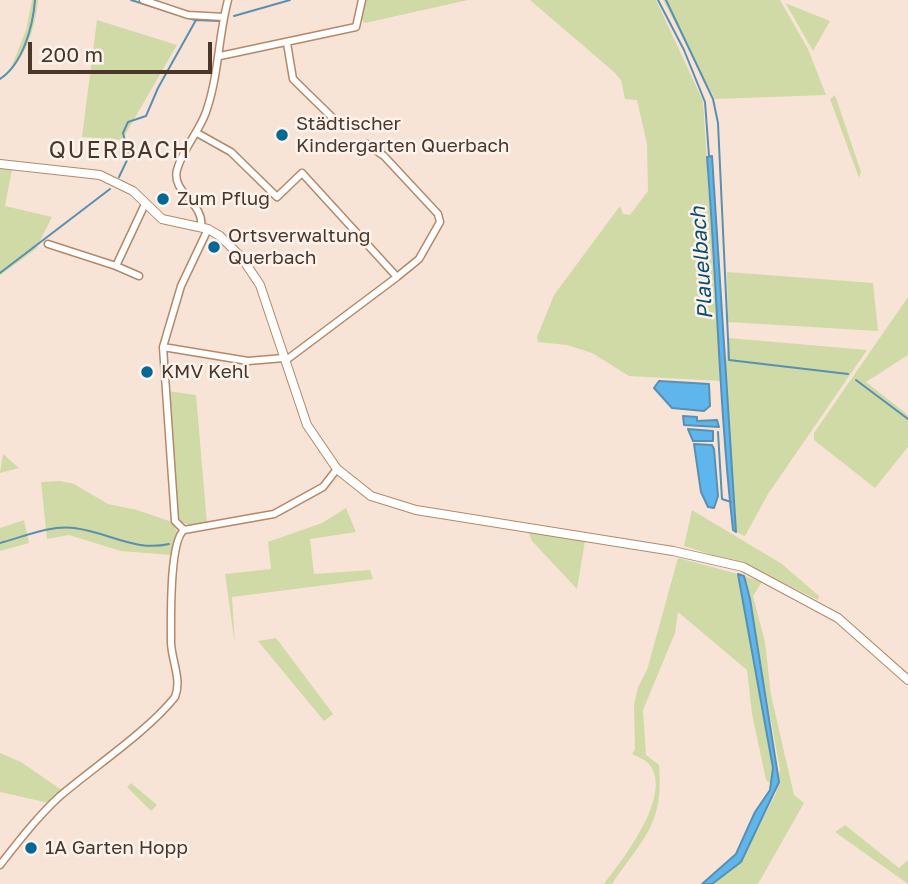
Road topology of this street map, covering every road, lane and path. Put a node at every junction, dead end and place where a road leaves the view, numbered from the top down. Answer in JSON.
{"nodes":[{"id":1,"x":143,"y":0,"type":"edge"},
{"id":2,"x":228,"y":0,"type":"edge"},
{"id":3,"x":362,"y":0,"type":"edge"},
{"id":4,"x":225,"y":17,"type":"junction"},
{"id":5,"x":287,"y":43,"type":"junction"},
{"id":6,"x":220,"y":56,"type":"junction"},
{"id":7,"x":340,"y":125,"type":"dead end"},
{"id":8,"x":197,"y":133,"type":"junction"},
{"id":9,"x":367,"y":144,"type":"dead end"},
{"id":10,"x":0,"y":164,"type":"edge"},
{"id":11,"x":145,"y":204,"type":"junction"},
{"id":12,"x":205,"y":228,"type":"junction"},
{"id":13,"x":48,"y":244,"type":"dead end"},
{"id":14,"x":116,"y":266,"type":"junction"},
{"id":15,"x":139,"y":276,"type":"dead end"},
{"id":16,"x":397,"y":277,"type":"junction"},
{"id":17,"x":163,"y":347,"type":"junction"},
{"id":18,"x":284,"y":360,"type":"junction"},
{"id":19,"x":337,"y":469,"type":"junction"},
{"id":20,"x":184,"y":530,"type":"junction"},
{"id":21,"x":908,"y":680,"type":"edge"},
{"id":22,"x":0,"y":865,"type":"edge"}],
"edges":[{"from":1,"to":4,"type":"street"},
{"from":2,"to":4,"type":"street"},
{"from":3,"to":5,"type":"street"},
{"from":4,"to":6,"type":"street"},
{"from":5,"to":6,"type":"street"},
{"from":5,"to":7,"type":"street"},
{"from":6,"to":8,"type":"street"},
{"from":8,"to":12,"type":"street"},
{"from":8,"to":16,"type":"street"},
{"from":9,"to":16,"type":"street"},
{"from":10,"to":11,"type":"street"},
{"from":11,"to":12,"type":"street"},
{"from":11,"to":14,"type":"street"},
{"from":12,"to":17,"type":"street"},
{"from":12,"to":18,"type":"street"},
{"from":13,"to":14,"type":"street"},
{"from":14,"to":15,"type":"street"},
{"from":16,"to":18,"type":"street"},
{"from":17,"to":18,"type":"street"},
{"from":17,"to":20,"type":"street"},
{"from":18,"to":19,"type":"street"},
{"from":19,"to":20,"type":"street"},
{"from":19,"to":21,"type":"street"},
{"from":20,"to":22,"type":"street"}]}
